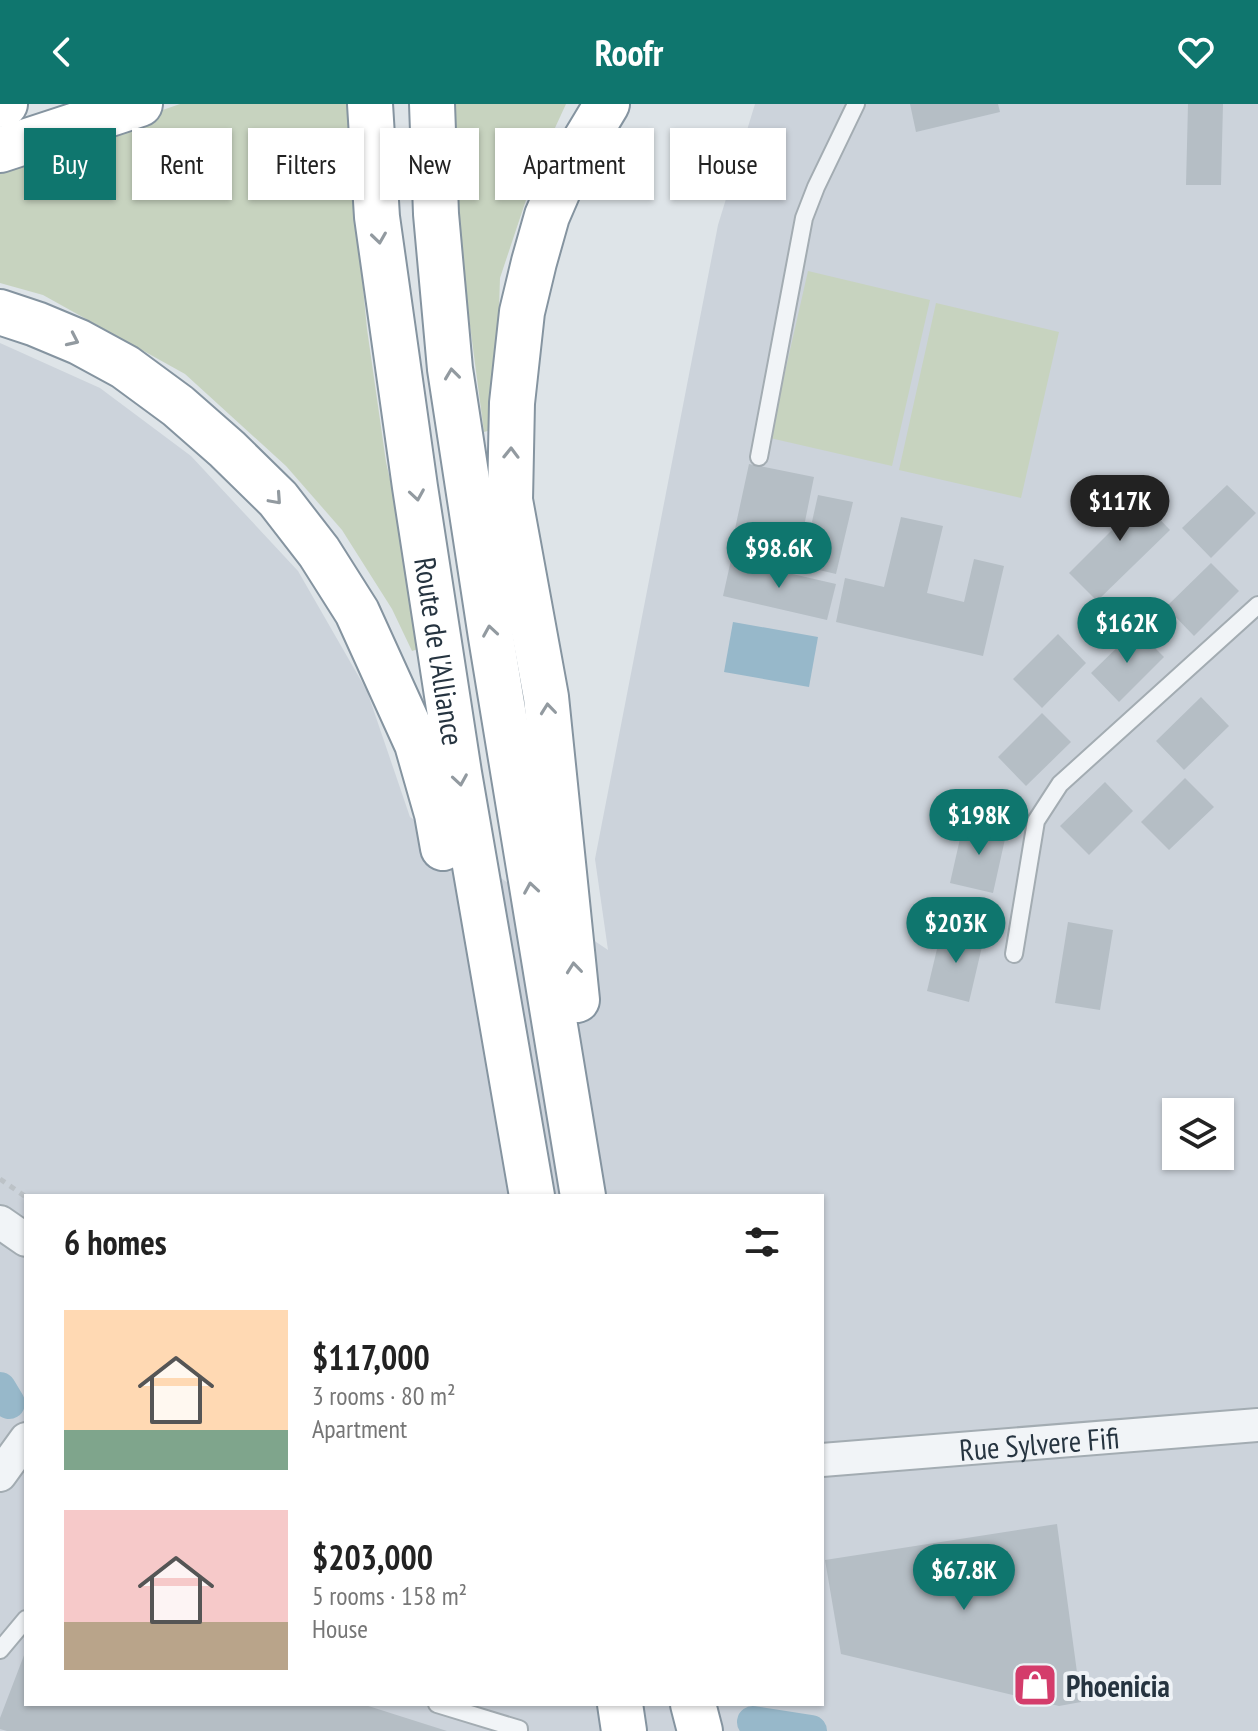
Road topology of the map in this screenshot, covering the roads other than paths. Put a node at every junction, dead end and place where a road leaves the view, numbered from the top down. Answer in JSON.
{"nodes":[{"id":1,"x":140,"y":104,"type":"edge"},
{"id":2,"x":370,"y":104,"type":"edge"},
{"id":3,"x":432,"y":104,"type":"edge"},
{"id":4,"x":607,"y":104,"type":"edge"},
{"id":5,"x":856,"y":104,"type":"edge"},
{"id":6,"x":0,"y":150,"type":"edge"},
{"id":7,"x":0,"y":312,"type":"edge"},
{"id":8,"x":759,"y":457,"type":"dead end"},
{"id":9,"x":1258,"y":605,"type":"edge"},
{"id":10,"x":1014,"y":954,"type":"dead end"},
{"id":11,"x":528,"y":1175,"type":"edge"},
{"id":12,"x":580,"y":1177,"type":"edge"},
{"id":13,"x":0,"y":1222,"type":"edge"},
{"id":14,"x":24,"y":1239,"type":"edge"},
{"id":15,"x":1258,"y":1425,"type":"edge"},
{"id":16,"x":24,"y":1442,"type":"edge"},
{"id":17,"x":824,"y":1460,"type":"edge"},
{"id":18,"x":0,"y":1475,"type":"edge"},
{"id":19,"x":24,"y":1621,"type":"edge"},
{"id":20,"x":0,"y":1650,"type":"edge"},
{"id":21,"x":444,"y":1706,"type":"edge"},
{"id":22,"x":620,"y":1706,"type":"edge"},
{"id":23,"x":672,"y":1706,"type":"edge"},
{"id":24,"x":694,"y":1706,"type":"edge"},
{"id":25,"x":519,"y":1731,"type":"edge"},
{"id":26,"x":624,"y":1731,"type":"edge"},
{"id":27,"x":677,"y":1731,"type":"edge"},
{"id":28,"x":700,"y":1731,"type":"edge"}],
"edges":[{"from":1,"to":6,"type":"highway"},
{"from":2,"to":11,"type":"highway","name":"Route de l'Alliance","one_way":true},
{"from":12,"to":3,"type":"highway","name":"Route de l'Alliance","one_way":true},
{"from":12,"to":4,"type":"highway","one_way":true},
{"from":5,"to":8,"type":"lane"},
{"from":7,"to":11,"type":"highway","one_way":true},
{"from":9,"to":10,"type":"lane"},
{"from":13,"to":14,"type":"street"},
{"from":15,"to":17,"type":"street","name":"Rue Sylvere Fifi"},
{"from":16,"to":18,"type":"street"},
{"from":19,"to":20,"type":"lane"},
{"from":21,"to":25,"type":"lane"},
{"from":22,"to":26,"type":"highway"},
{"from":23,"to":27,"type":"highway"},
{"from":24,"to":28,"type":"highway"}]}
